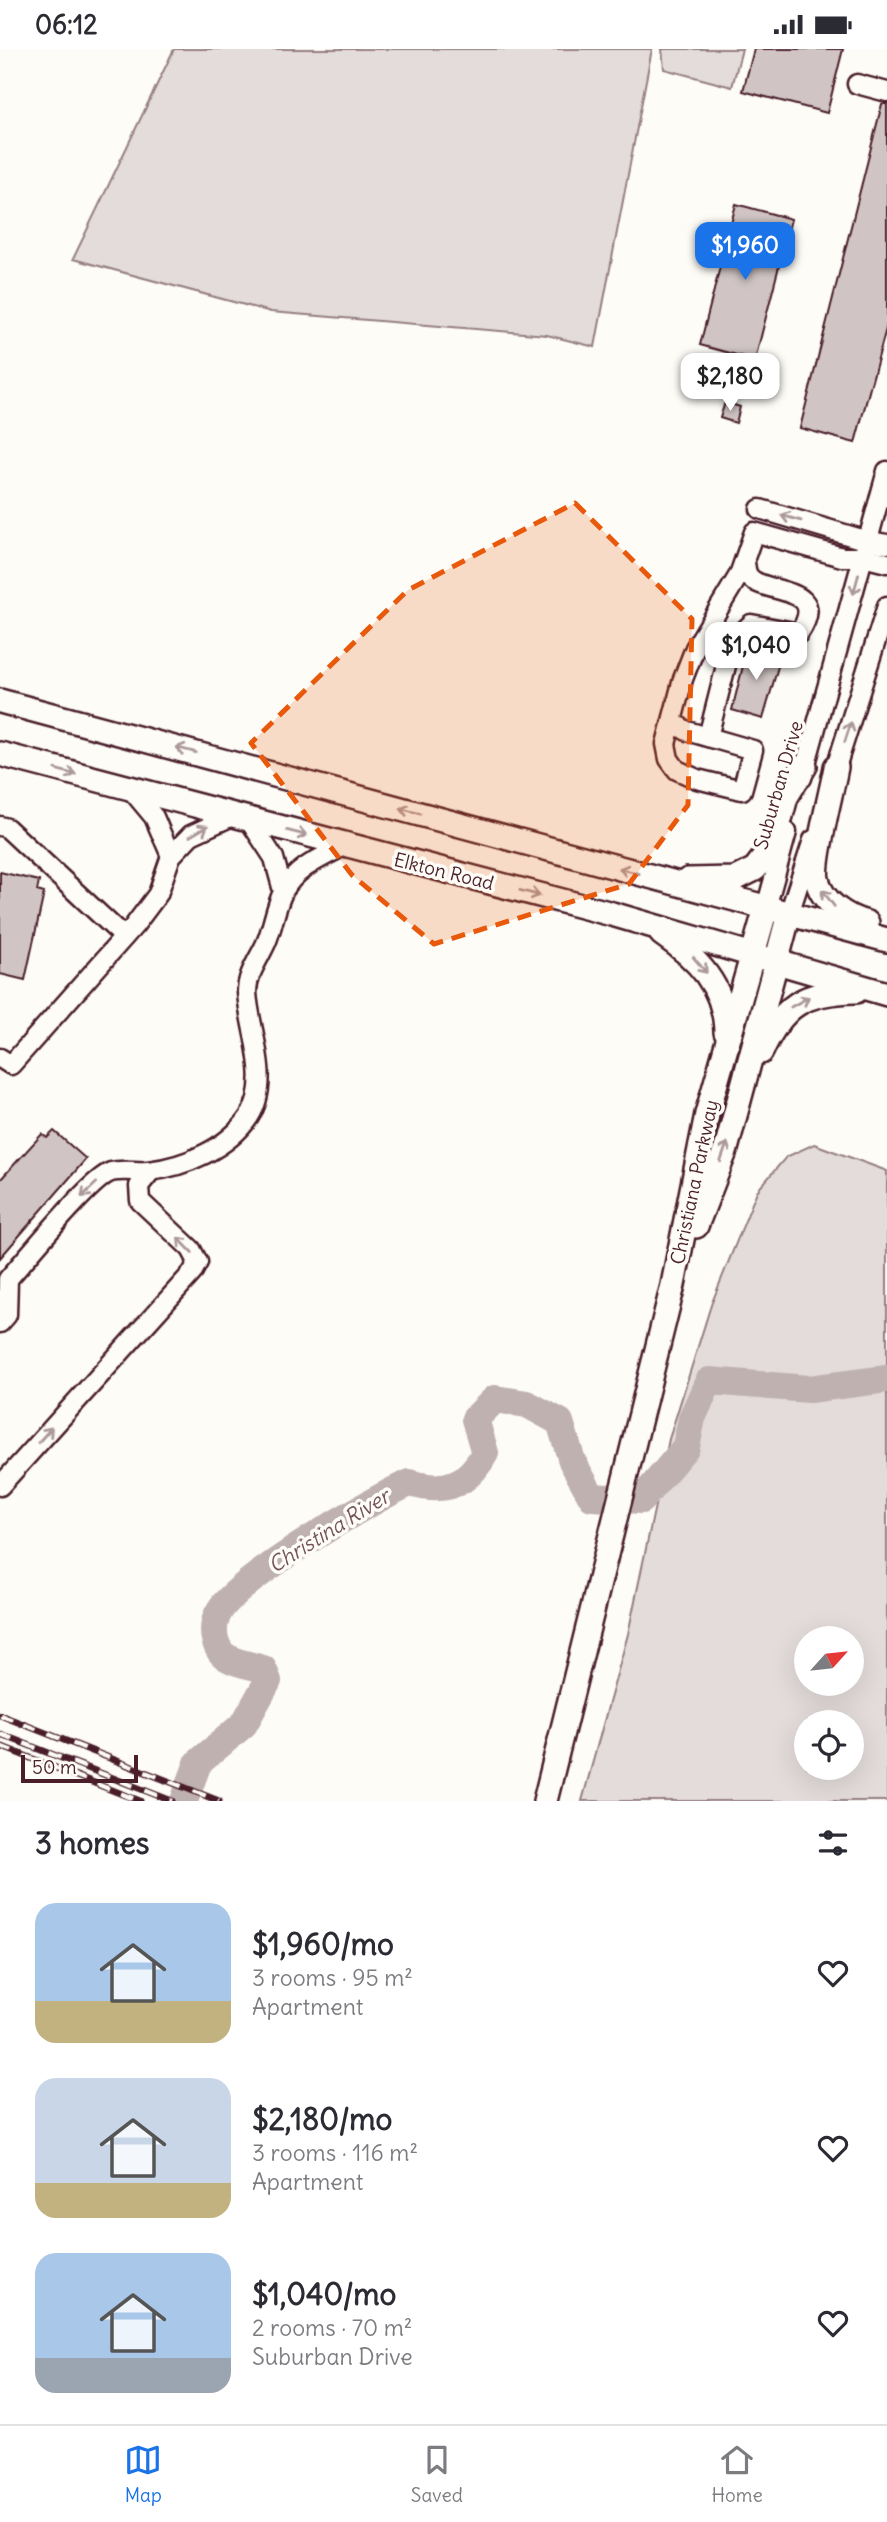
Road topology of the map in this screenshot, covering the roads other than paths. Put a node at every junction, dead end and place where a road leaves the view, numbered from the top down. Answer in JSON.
{"nodes":[{"id":1,"x":857,"y":84,"type":"dead end"},
{"id":2,"x":887,"y":92,"type":"edge"},
{"id":3,"x":887,"y":471,"type":"edge"},
{"id":4,"x":760,"y":509,"type":"dead end"},
{"id":5,"x":887,"y":544,"type":"edge"},
{"id":6,"x":865,"y":549,"type":"junction"},
{"id":7,"x":744,"y":562,"type":"junction"},
{"id":8,"x":887,"y":563,"type":"edge"},
{"id":9,"x":887,"y":606,"type":"edge"},
{"id":10,"x":0,"y":701,"type":"edge"},
{"id":11,"x":672,"y":722,"type":"junction"},
{"id":12,"x":708,"y":737,"type":"junction"},
{"id":13,"x":0,"y":754,"type":"edge"},
{"id":14,"x":806,"y":766,"type":"junction"},
{"id":15,"x":836,"y":768,"type":"junction"},
{"id":16,"x":129,"y":787,"type":"junction"},
{"id":17,"x":241,"y":818,"type":"junction"},
{"id":18,"x":0,"y":826,"type":"edge"},
{"id":19,"x":346,"y":845,"type":"junction"},
{"id":20,"x":171,"y":856,"type":"junction"},
{"id":21,"x":666,"y":881,"type":"junction"},
{"id":22,"x":284,"y":891,"type":"junction"},
{"id":23,"x":766,"y":908,"type":"junction"},
{"id":24,"x":789,"y":914,"type":"junction"},
{"id":25,"x":646,"y":924,"type":"junction"},
{"id":26,"x":887,"y":928,"type":"edge"},
{"id":27,"x":124,"y":937,"type":"junction"},
{"id":28,"x":887,"y":940,"type":"edge"},
{"id":29,"x":751,"y":952,"type":"junction"},
{"id":30,"x":775,"y":960,"type":"junction"},
{"id":31,"x":881,"y":993,"type":"edge"},
{"id":32,"x":726,"y":1042,"type":"junction"},
{"id":33,"x":0,"y":1058,"type":"edge"},
{"id":34,"x":739,"y":1099,"type":"junction"},
{"id":35,"x":151,"y":1171,"type":"junction"},
{"id":36,"x":673,"y":1285,"type":"junction"},
{"id":37,"x":0,"y":1323,"type":"edge"},
{"id":38,"x":0,"y":1486,"type":"edge"},
{"id":39,"x":545,"y":1801,"type":"edge"}],
"edges":[{"from":1,"to":2,"type":"street"},
{"from":3,"to":6,"type":"street","name":"Suburban Drive"},
{"from":6,"to":4,"type":"street","one_way":true},
{"from":5,"to":6,"type":"street"},
{"from":6,"to":7,"type":"street"},
{"from":6,"to":8,"type":"street"},
{"from":6,"to":14,"type":"street","name":"Suburban Drive","one_way":true},
{"from":7,"to":11,"type":"street"},
{"from":7,"to":12,"type":"street"},
{"from":15,"to":9,"type":"street","one_way":true},
{"from":21,"to":10,"type":"main road","one_way":true},
{"from":11,"to":12,"type":"street"},
{"from":11,"to":12,"type":"street"},
{"from":13,"to":16,"type":"main road","name":"Elkton Road","one_way":true},
{"from":14,"to":21,"type":"main road"},
{"from":14,"to":23,"type":"street","name":"Suburban Drive"},
{"from":15,"to":24,"type":"street"},
{"from":26,"to":15,"type":"main road","one_way":true},
{"from":16,"to":17,"type":"main road","name":"Elkton Road"},
{"from":16,"to":20,"type":"street"},
{"from":17,"to":19,"type":"main road","name":"Elkton Road","one_way":true},
{"from":20,"to":17,"type":"street","one_way":true},
{"from":17,"to":22,"type":"street"},
{"from":18,"to":27,"type":"street"},
{"from":19,"to":22,"type":"street"},
{"from":19,"to":25,"type":"main road","name":"Elkton Road","one_way":true},
{"from":20,"to":27,"type":"street"},
{"from":21,"to":23,"type":"main road"},
{"from":22,"to":35,"type":"street"},
{"from":23,"to":24,"type":"main road"},
{"from":23,"to":29,"type":"main road","name":"Christiana Parkway"},
{"from":24,"to":28,"type":"main road"},
{"from":24,"to":30,"type":"main road","name":"Christiana Parkway"},
{"from":25,"to":29,"type":"main road","name":"Elkton Road"},
{"from":25,"to":32,"type":"main road","one_way":true},
{"from":27,"to":33,"type":"street"},
{"from":29,"to":30,"type":"main road","name":"Elkton Road"},
{"from":29,"to":32,"type":"main road","name":"Christiana Parkway"},
{"from":30,"to":31,"type":"main road","name":"Elkton Road"},
{"from":30,"to":34,"type":"main road","name":"Christiana Parkway"},
{"from":34,"to":31,"type":"main road","one_way":true},
{"from":32,"to":36,"type":"main road","name":"Christiana Parkway"},
{"from":36,"to":34,"type":"main road","name":"Christiana Parkway","one_way":true},
{"from":35,"to":37,"type":"street","one_way":true},
{"from":38,"to":35,"type":"street","one_way":true},
{"from":36,"to":39,"type":"main road"}]}
